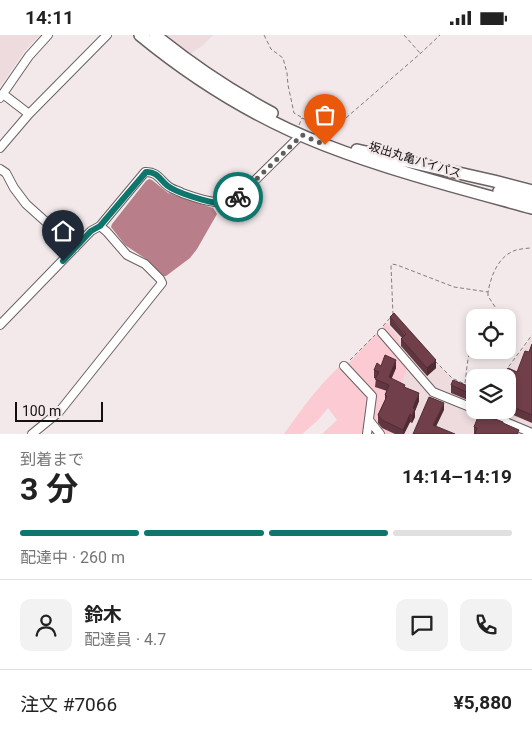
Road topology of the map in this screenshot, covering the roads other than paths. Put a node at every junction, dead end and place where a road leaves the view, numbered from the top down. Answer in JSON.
{"nodes":[{"id":1,"x":48,"y":35,"type":"edge"},
{"id":2,"x":107,"y":35,"type":"edge"},
{"id":3,"x":140,"y":35,"type":"edge"},
{"id":4,"x":155,"y":35,"type":"edge"},
{"id":5,"x":1,"y":96,"type":"edge"},
{"id":6,"x":29,"y":114,"type":"junction"},
{"id":7,"x":301,"y":126,"type":"junction"},
{"id":8,"x":325,"y":145,"type":"junction"},
{"id":9,"x":0,"y":149,"type":"edge"},
{"id":10,"x":357,"y":150,"type":"junction"},
{"id":11,"x":0,"y":169,"type":"edge"},
{"id":12,"x":532,"y":191,"type":"edge"},
{"id":13,"x":532,"y":199,"type":"edge"},
{"id":14,"x":532,"y":208,"type":"edge"},
{"id":15,"x":532,"y":216,"type":"edge"},
{"id":16,"x":100,"y":226,"type":"junction"},
{"id":17,"x":75,"y":249,"type":"junction"},
{"id":18,"x":0,"y":325,"type":"edge"},
{"id":19,"x":381,"y":331,"type":"road end"},
{"id":20,"x":344,"y":366,"type":"road end"},
{"id":21,"x":466,"y":406,"type":"edge"},
{"id":22,"x":498,"y":419,"type":"edge"},
{"id":23,"x":369,"y":420,"type":"junction"},
{"id":24,"x":532,"y":433,"type":"edge"},
{"id":25,"x":32,"y":434,"type":"edge"},
{"id":26,"x":367,"y":434,"type":"edge"},
{"id":27,"x":380,"y":434,"type":"edge"}],
"edges":[{"from":1,"to":5,"type":"street"},
{"from":2,"to":6,"type":"street"},
{"from":3,"to":7,"type":"highway","name":"坂出丸亀バイパス"},
{"from":4,"to":7,"type":"highway","name":"坂出丸亀バイパス"},
{"from":5,"to":6,"type":"street"},
{"from":6,"to":9,"type":"street"},
{"from":7,"to":8,"type":"highway","name":"坂出丸亀バイパス"},
{"from":7,"to":10,"type":"highway","name":"坂出丸亀バイパス"},
{"from":7,"to":16,"type":"street"},
{"from":8,"to":14,"type":"highway","name":"坂出丸亀バイパス"},
{"from":8,"to":15,"type":"highway"},
{"from":10,"to":12,"type":"highway"},
{"from":10,"to":13,"type":"highway","name":"坂出丸亀バイパス"},
{"from":11,"to":17,"type":"street"},
{"from":16,"to":17,"type":"street"},
{"from":16,"to":25,"type":"street"},
{"from":17,"to":18,"type":"street"},
{"from":19,"to":21,"type":"street"},
{"from":20,"to":23,"type":"street"},
{"from":22,"to":24,"type":"street"},
{"from":23,"to":26,"type":"street"},
{"from":23,"to":27,"type":"street"}]}
